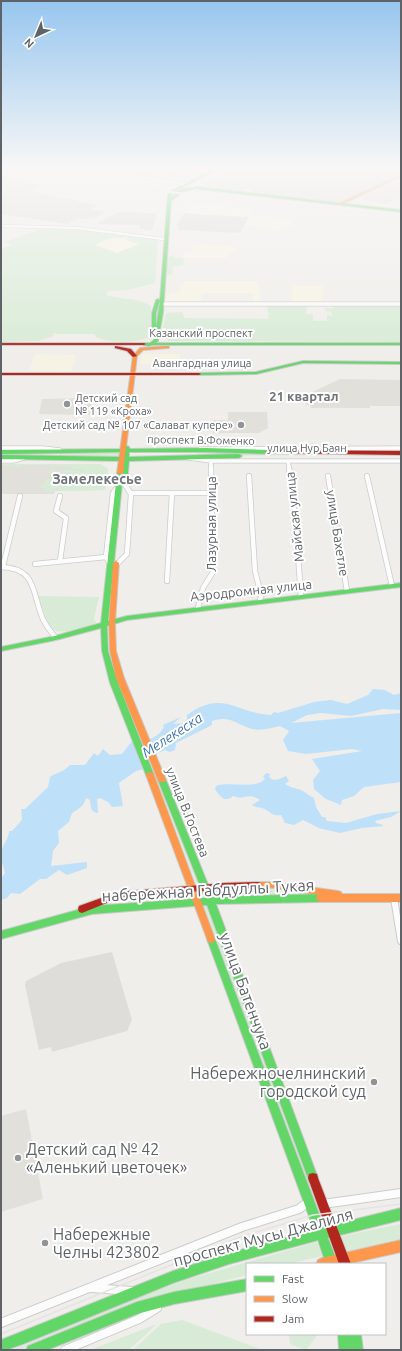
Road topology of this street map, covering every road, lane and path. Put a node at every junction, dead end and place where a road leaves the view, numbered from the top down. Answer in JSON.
{"nodes":[{"id":1,"x":101,"y":231,"type":"edge"},
{"id":2,"x":164,"y":231,"type":"edge"},
{"id":3,"x":167,"y":231,"type":"edge"},
{"id":4,"x":163,"y":239,"type":"junction"},
{"id":5,"x":161,"y":304,"type":"junction"},
{"id":6,"x":401,"y":304,"type":"edge"},
{"id":7,"x":158,"y":313,"type":"junction"},
{"id":8,"x":158,"y":335,"type":"junction"},
{"id":9,"x":129,"y":344,"type":"junction"},
{"id":10,"x":153,"y":344,"type":"junction"},
{"id":11,"x":1,"y":345,"type":"edge"},
{"id":12,"x":169,"y":345,"type":"junction"},
{"id":13,"x":401,"y":345,"type":"edge"},
{"id":14,"x":117,"y":347,"type":"junction"},
{"id":15,"x":136,"y":347,"type":"junction"},
{"id":16,"x":134,"y":356,"type":"junction"},
{"id":17,"x":401,"y":363,"type":"edge"},
{"id":18,"x":1,"y":374,"type":"edge"},
{"id":19,"x":132,"y":374,"type":"junction"},
{"id":20,"x":1,"y":448,"type":"edge"},
{"id":21,"x":401,"y":448,"type":"edge"},
{"id":22,"x":188,"y":450,"type":"junction"},
{"id":23,"x":63,"y":451,"type":"junction"},
{"id":24,"x":124,"y":451,"type":"junction"},
{"id":25,"x":1,"y":452,"type":"edge"},
{"id":26,"x":401,"y":453,"type":"edge"},
{"id":27,"x":1,"y":457,"type":"edge"},
{"id":28,"x":25,"y":457,"type":"junction"},
{"id":29,"x":401,"y":457,"type":"edge"},
{"id":30,"x":61,"y":458,"type":"junction"},
{"id":31,"x":185,"y":458,"type":"junction"},
{"id":32,"x":124,"y":459,"type":"junction"},
{"id":33,"x":211,"y":460,"type":"junction"},
{"id":34,"x":1,"y":461,"type":"edge"},
{"id":35,"x":288,"y":461,"type":"junction"},
{"id":36,"x":401,"y":461,"type":"edge"},
{"id":37,"x":249,"y":476,"type":"dead end"},
{"id":38,"x":328,"y":476,"type":"dead end"},
{"id":39,"x":367,"y":476,"type":"dead end"},
{"id":40,"x":122,"y":484,"type":"junction"},
{"id":41,"x":131,"y":493,"type":"junction"},
{"id":42,"x":172,"y":493,"type":"junction"},
{"id":43,"x":211,"y":493,"type":"junction"},
{"id":44,"x":20,"y":496,"type":"dead end"},
{"id":45,"x":60,"y":496,"type":"dead end"},
{"id":46,"x":106,"y":557,"type":"junction"},
{"id":47,"x":60,"y":561,"type":"junction"},
{"id":48,"x":36,"y":564,"type":"dead end"},
{"id":49,"x":113,"y":565,"type":"junction"},
{"id":50,"x":2,"y":567,"type":"edge"},
{"id":51,"x":167,"y":581,"type":"dead end"},
{"id":52,"x":392,"y":586,"type":"junction"},
{"id":53,"x":401,"y":586,"type":"edge"},
{"id":54,"x":347,"y":591,"type":"junction"},
{"id":55,"x":301,"y":597,"type":"junction"},
{"id":56,"x":260,"y":601,"type":"junction"},
{"id":57,"x":198,"y":608,"type":"junction"},
{"id":58,"x":112,"y":623,"type":"junction"},
{"id":59,"x":104,"y":625,"type":"junction"},
{"id":60,"x":56,"y":638,"type":"junction"},
{"id":61,"x":1,"y":649,"type":"edge"},
{"id":62,"x":176,"y":841,"type":"joint"},
{"id":63,"x":203,"y":883,"type":"junction"},
{"id":64,"x":274,"y":885,"type":"junction"},
{"id":65,"x":193,"y":888,"type":"junction"},
{"id":66,"x":134,"y":893,"type":"junction"},
{"id":67,"x":352,"y":897,"type":"junction"},
{"id":68,"x":398,"y":898,"type":"edge"},
{"id":69,"x":272,"y":900,"type":"junction"},
{"id":70,"x":210,"y":901,"type":"junction"},
{"id":71,"x":198,"y":902,"type":"junction"},
{"id":72,"x":133,"y":906,"type":"junction"},
{"id":73,"x":67,"y":917,"type":"junction"},
{"id":74,"x":1,"y":935,"type":"edge"},
{"id":75,"x":401,"y":941,"type":"edge"},
{"id":76,"x":266,"y":1049,"type":"junction"},
{"id":77,"x":254,"y":1052,"type":"junction"},
{"id":78,"x":401,"y":1194,"type":"edge"},
{"id":79,"x":308,"y":1202,"type":"junction"},
{"id":80,"x":323,"y":1204,"type":"junction"},
{"id":81,"x":401,"y":1214,"type":"edge"},
{"id":82,"x":334,"y":1232,"type":"junction"},
{"id":83,"x":321,"y":1235,"type":"junction"},
{"id":84,"x":401,"y":1246,"type":"edge"},
{"id":85,"x":344,"y":1261,"type":"edge"},
{"id":86,"x":331,"y":1262,"type":"edge"},
{"id":87,"x":246,"y":1285,"type":"edge"},
{"id":88,"x":88,"y":1288,"type":"junction"},
{"id":89,"x":138,"y":1291,"type":"junction"},
{"id":90,"x":174,"y":1298,"type":"junction"},
{"id":91,"x":1,"y":1323,"type":"edge"},
{"id":92,"x":344,"y":1335,"type":"edge"},
{"id":93,"x":355,"y":1335,"type":"edge"},
{"id":94,"x":1,"y":1346,"type":"edge"},
{"id":95,"x":32,"y":1350,"type":"edge"},
{"id":96,"x":65,"y":1350,"type":"edge"},
{"id":97,"x":345,"y":1350,"type":"edge"},
{"id":98,"x":357,"y":1350,"type":"edge"}],
"edges":[{"from":1,"to":4,"type":"street"},
{"from":2,"to":4,"type":"main road"},
{"from":3,"to":5,"type":"main road"},
{"from":4,"to":7,"type":"main road"},
{"from":5,"to":6,"type":"street"},
{"from":5,"to":7,"type":"main road"},
{"from":7,"to":8,"type":"main road"},
{"from":7,"to":9,"type":"main road"},
{"from":8,"to":10,"type":"main road"},
{"from":8,"to":12,"type":"main road"},
{"from":9,"to":10,"type":"main road","name":"Казанский проспект"},
{"from":9,"to":11,"type":"main road","name":"Казанский проспект"},
{"from":10,"to":12,"type":"main road","name":"Казанский проспект"},
{"from":10,"to":15,"type":"main road"},
{"from":11,"to":14,"type":"main road","name":"Казанский проспект"},
{"from":12,"to":13,"type":"main road","name":"Казанский проспект"},
{"from":12,"to":15,"type":"main road","name":"Казанский проспект"},
{"from":12,"to":16,"type":"main road"},
{"from":14,"to":15,"type":"main road","name":"Казанский проспект"},
{"from":14,"to":16,"type":"main road"},
{"from":16,"to":19,"type":"main road"},
{"from":17,"to":19,"type":"main road","name":"Авангардная улица"},
{"from":18,"to":19,"type":"main road","name":"Авангардная улица"},
{"from":19,"to":24,"type":"main road"},
{"from":20,"to":23,"type":"street"},
{"from":21,"to":22,"type":"street","name":"улица Нур Баян"},
{"from":22,"to":24,"type":"main road","name":"проспект В.Фоменко"},
{"from":22,"to":26,"type":"main road","name":"проспект В.Фоменко"},
{"from":22,"to":31,"type":"main road"},
{"from":23,"to":24,"type":"main road","name":"проспект В.Фоменко"},
{"from":23,"to":25,"type":"main road","name":"проспект В.Фоменко"},
{"from":23,"to":30,"type":"main road"},
{"from":24,"to":32,"type":"main road"},
{"from":27,"to":28,"type":"main road","name":"проспект В.Фоменко"},
{"from":28,"to":30,"type":"main road","name":"проспект В.Фоменко"},
{"from":28,"to":34,"type":"street"},
{"from":29,"to":31,"type":"main road","name":"проспект В.Фоменко"},
{"from":30,"to":32,"type":"main road","name":"проспект В.Фоменко"},
{"from":31,"to":32,"type":"main road","name":"проспект В.Фоменко"},
{"from":31,"to":33,"type":"street"},
{"from":32,"to":40,"type":"main road"},
{"from":33,"to":35,"type":"street"},
{"from":33,"to":43,"type":"street","name":"Лазурная улица"},
{"from":35,"to":36,"type":"street"},
{"from":35,"to":55,"type":"street","name":"Майская улица"},
{"from":37,"to":56,"type":"street"},
{"from":38,"to":54,"type":"street","name":"улица Бахетле"},
{"from":39,"to":52,"type":"street"},
{"from":40,"to":41,"type":"street"},
{"from":40,"to":46,"type":"street"},
{"from":40,"to":49,"type":"main road"},
{"from":41,"to":42,"type":"street"},
{"from":41,"to":49,"type":"street"},
{"from":42,"to":43,"type":"street"},
{"from":42,"to":51,"type":"street"},
{"from":43,"to":57,"type":"street","name":"Лазурная улица"},
{"from":44,"to":50,"type":"street"},
{"from":45,"to":47,"type":"street"},
{"from":46,"to":47,"type":"street"},
{"from":46,"to":49,"type":"street"},
{"from":47,"to":48,"type":"street"},
{"from":49,"to":58,"type":"main road","name":"улица В.Гостева"},
{"from":49,"to":59,"type":"main road","name":"улица В.Гостева"},
{"from":50,"to":60,"type":"street"},
{"from":52,"to":53,"type":"main road","name":"Аэродромная улица"},
{"from":52,"to":54,"type":"main road","name":"Аэродромная улица"},
{"from":54,"to":55,"type":"main road","name":"Аэродромная улица"},
{"from":55,"to":56,"type":"main road","name":"Аэродромная улица"},
{"from":56,"to":57,"type":"main road","name":"Аэродромная улица"},
{"from":57,"to":58,"type":"main road","name":"Аэродромная улица"},
{"from":58,"to":59,"type":"main road","name":"Аэродромная улица"},
{"from":58,"to":63,"type":"main road","name":"улица В.Гостева"},
{"from":59,"to":60,"type":"main road","name":"Аэродромная улица"},
{"from":59,"to":62,"type":"main road","name":"улица В.Гостева"},
{"from":60,"to":61,"type":"main road","name":"Аэродромная улица"},
{"from":62,"to":65,"type":"main road","name":"улица Батенчука"},
{"from":63,"to":64,"type":"main road","name":"набережная Габдуллы Тукая"},
{"from":63,"to":65,"type":"main road","name":"набережная Габдуллы Тукая"},
{"from":63,"to":70,"type":"main road","name":"улица Батенчука"},
{"from":64,"to":67,"type":"main road","name":"набережная Габдуллы Тукая"},
{"from":64,"to":69,"type":"main road"},
{"from":65,"to":66,"type":"main road","name":"набережная Габдуллы Тукая"},
{"from":65,"to":71,"type":"main road","name":"улица Батенчука"},
{"from":66,"to":72,"type":"main road"},
{"from":66,"to":73,"type":"main road","name":"набережная Габдуллы Тукая"},
{"from":67,"to":68,"type":"main road","name":"набережная Габдуллы Тукая"},
{"from":67,"to":69,"type":"main road","name":"набережная Габдуллы Тукая"},
{"from":68,"to":75,"type":"street"},
{"from":69,"to":70,"type":"main road","name":"набережная Габдуллы Тукая"},
{"from":70,"to":71,"type":"main road","name":"набережная Габдуллы Тукая"},
{"from":70,"to":76,"type":"main road","name":"улица Батенчука"},
{"from":71,"to":72,"type":"main road","name":"набережная Габдуллы Тукая"},
{"from":71,"to":77,"type":"main road","name":"улица Батенчука"},
{"from":72,"to":73,"type":"main road","name":"набережная Габдуллы Тукая"},
{"from":73,"to":74,"type":"main road","name":"набережная Габдуллы Тукая"},
{"from":76,"to":77,"type":"main road"},
{"from":76,"to":80,"type":"main road","name":"улица Батенчука"},
{"from":77,"to":79,"type":"main road","name":"улица Батенчука"},
{"from":78,"to":80,"type":"street"},
{"from":79,"to":83,"type":"main road","name":"улица Батенчука"},
{"from":79,"to":88,"type":"street"},
{"from":80,"to":82,"type":"main road","name":"улица Батенчука"},
{"from":81,"to":82,"type":"main road","name":"проспект Мусы Джалиля"},
{"from":82,"to":83,"type":"main road","name":"проспект Мусы Джалиля"},
{"from":82,"to":85,"type":"main road","name":"улица Батенчука"},
{"from":83,"to":86,"type":"main road","name":"улица Батенчука"},
{"from":83,"to":89,"type":"main road","name":"проспект Мусы Джалиля"},
{"from":84,"to":85,"type":"main road"},
{"from":85,"to":86,"type":"main road"},
{"from":87,"to":90,"type":"main road"},
{"from":88,"to":89,"type":"street"},
{"from":88,"to":91,"type":"street"},
{"from":89,"to":94,"type":"main road","name":"проспект Мусы Джалиля"},
{"from":90,"to":95,"type":"main road"},
{"from":90,"to":96,"type":"street"},
{"from":92,"to":97,"type":"main road"},
{"from":93,"to":98,"type":"main road"}]}
